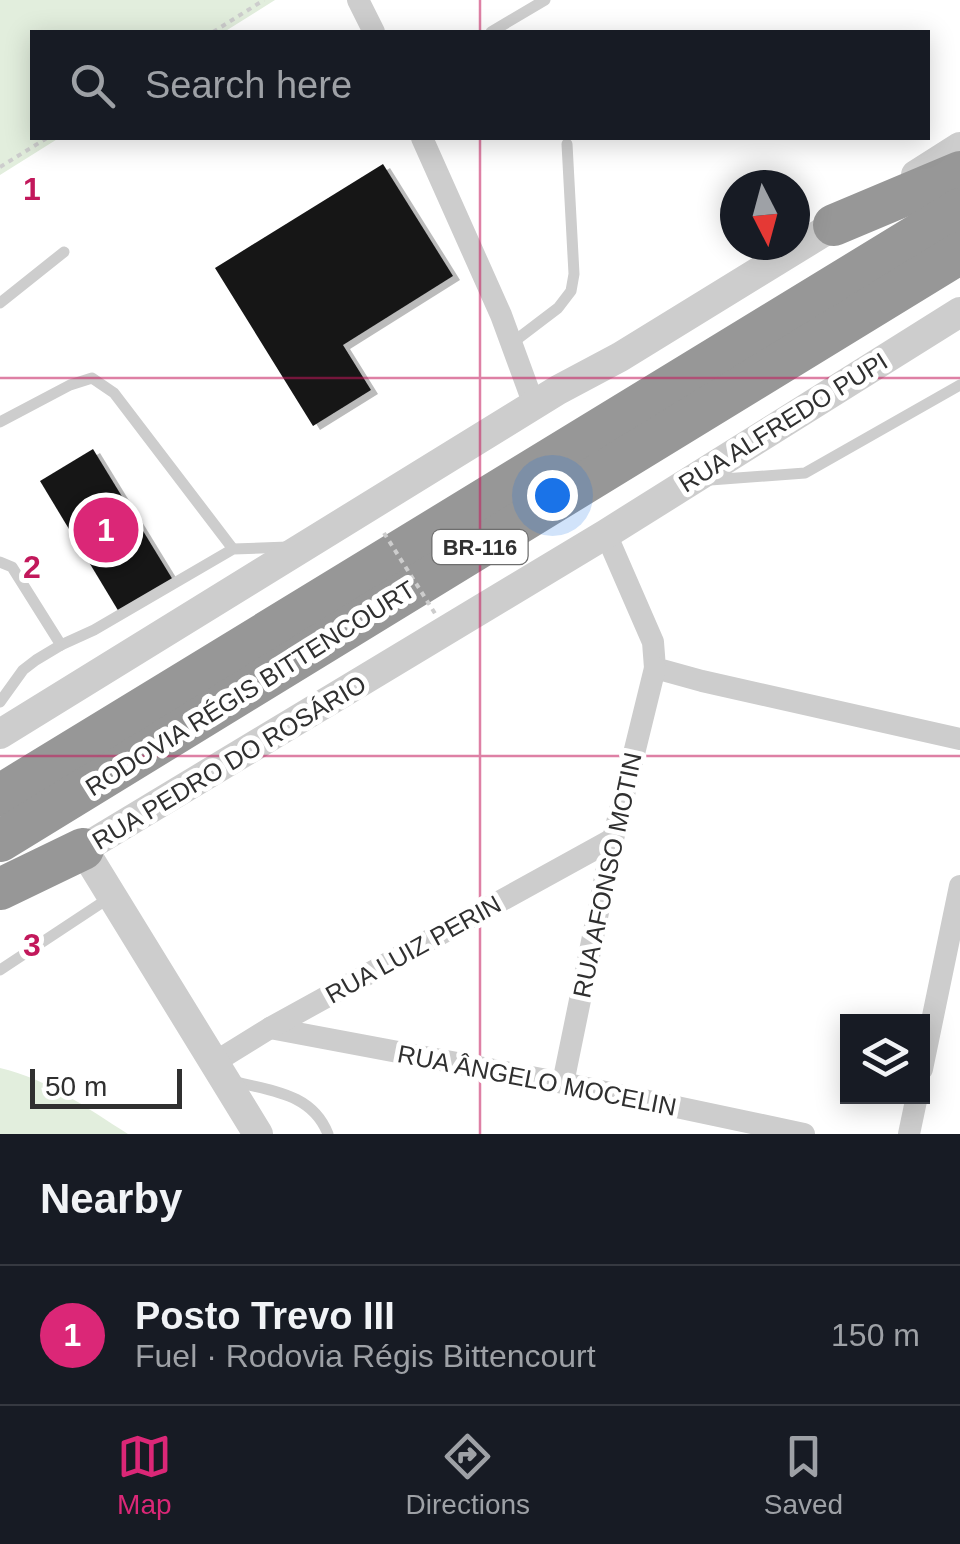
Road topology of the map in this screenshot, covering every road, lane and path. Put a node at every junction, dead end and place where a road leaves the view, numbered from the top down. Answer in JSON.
{"nodes":[{"id":1,"x":264,"y":0,"type":"edge"},
{"id":2,"x":358,"y":0,"type":"edge"},
{"id":3,"x":544,"y":0,"type":"edge"},
{"id":4,"x":216,"y":30,"type":"edge"},
{"id":5,"x":373,"y":30,"type":"edge"},
{"id":6,"x":494,"y":30,"type":"edge"},
{"id":7,"x":43,"y":140,"type":"edge"},
{"id":8,"x":423,"y":140,"type":"edge"},
{"id":9,"x":566,"y":144,"type":"dead end"},
{"id":10,"x":960,"y":147,"type":"edge"},
{"id":11,"x":0,"y":167,"type":"edge"},
{"id":12,"x":960,"y":172,"type":"edge"},
{"id":13,"x":960,"y":209,"type":"edge"},
{"id":14,"x":834,"y":225,"type":"junction"},
{"id":15,"x":64,"y":252,"type":"dead end"},
{"id":16,"x":960,"y":253,"type":"edge"},
{"id":17,"x":0,"y":303,"type":"edge"},
{"id":18,"x":960,"y":312,"type":"edge"},
{"id":19,"x":512,"y":343,"type":"junction"},
{"id":20,"x":960,"y":386,"type":"edge"},
{"id":21,"x":534,"y":405,"type":"junction"},
{"id":22,"x":0,"y":422,"type":"edge"},
{"id":23,"x":686,"y":482,"type":"junction"},
{"id":24,"x":384,"y":534,"type":"dead end"},
{"id":25,"x":606,"y":534,"type":"junction"},
{"id":26,"x":302,"y":547,"type":"junction"},
{"id":27,"x":233,"y":548,"type":"junction"},
{"id":28,"x":0,"y":562,"type":"edge"},
{"id":29,"x":436,"y":615,"type":"dead end"},
{"id":30,"x":60,"y":645,"type":"junction"},
{"id":31,"x":656,"y":668,"type":"junction"},
{"id":32,"x":0,"y":702,"type":"edge"},
{"id":33,"x":0,"y":734,"type":"edge"},
{"id":34,"x":960,"y":738,"type":"edge"},
{"id":35,"x":0,"y":795,"type":"edge"},
{"id":36,"x":613,"y":839,"type":"junction"},
{"id":37,"x":0,"y":841,"type":"edge"},
{"id":38,"x":83,"y":849,"type":"junction"},
{"id":39,"x":960,"y":886,"type":"edge"},
{"id":40,"x":0,"y":890,"type":"edge"},
{"id":41,"x":112,"y":896,"type":"junction"},
{"id":42,"x":0,"y":970,"type":"edge"},
{"id":43,"x":270,"y":1028,"type":"junction"},
{"id":44,"x":930,"y":1030,"type":"edge"},
{"id":45,"x":220,"y":1071,"type":"junction"},
{"id":46,"x":563,"y":1083,"type":"junction"},
{"id":47,"x":915,"y":1104,"type":"edge"},
{"id":48,"x":744,"y":1128,"type":"edge"},
{"id":49,"x":258,"y":1134,"type":"edge"},
{"id":50,"x":328,"y":1134,"type":"edge"},
{"id":51,"x":804,"y":1134,"type":"edge"},
{"id":52,"x":909,"y":1134,"type":"edge"}],
"edges":[{"from":1,"to":4,"type":"path"},
{"from":2,"to":5,"type":"street"},
{"from":3,"to":6,"type":"lane"},
{"from":7,"to":11,"type":"path"},
{"from":8,"to":19,"type":"street"},
{"from":9,"to":19,"type":"lane"},
{"from":10,"to":14,"type":"street"},
{"from":12,"to":14,"type":"highway"},
{"from":13,"to":35,"type":"highway","name":"RODOVIA RÉGIS BITTENCOURT","number":"BR-116"},
{"from":14,"to":21,"type":"street"},
{"from":15,"to":17,"type":"lane"},
{"from":16,"to":37,"type":"highway","name":"RODOVIA RÉGIS BITTENCOURT","number":"BR-116"},
{"from":18,"to":23,"type":"street","name":"RUA ALFREDO PUPI"},
{"from":19,"to":21,"type":"street"},
{"from":20,"to":23,"type":"lane"},
{"from":21,"to":26,"type":"street"},
{"from":22,"to":27,"type":"lane"},
{"from":23,"to":25,"type":"street","name":"RUA ALFREDO PUPI"},
{"from":24,"to":29,"type":"path","bridge":true},
{"from":25,"to":31,"type":"street"},
{"from":25,"to":38,"type":"street","name":"RUA PEDRO DO ROSÁRIO"},
{"from":26,"to":27,"type":"lane"},
{"from":26,"to":33,"type":"street"},
{"from":27,"to":30,"type":"lane"},
{"from":28,"to":30,"type":"lane"},
{"from":30,"to":32,"type":"lane"},
{"from":31,"to":34,"type":"street"},
{"from":31,"to":36,"type":"street","name":"RUA AFONSO MOTIN"},
{"from":36,"to":43,"type":"street","name":"RUA LUIZ PERIN"},
{"from":36,"to":46,"type":"street","name":"RUA AFONSO MOTIN"},
{"from":38,"to":40,"type":"highway"},
{"from":38,"to":41,"type":"street","name":"RUA PEDRO DO ROSÁRIO"},
{"from":39,"to":44,"type":"street"},
{"from":41,"to":42,"type":"lane"},
{"from":41,"to":45,"type":"street","name":"RUA PEDRO DO ROSÁRIO"},
{"from":43,"to":45,"type":"street","name":"RUA LUIZ PERIN"},
{"from":43,"to":46,"type":"street","name":"RUA ÂNGELO MOCELIN"},
{"from":45,"to":49,"type":"street","name":"RUA PEDRO DO ROSÁRIO"},
{"from":45,"to":50,"type":"lane"},
{"from":46,"to":48,"type":"street","name":"RUA ÂNGELO MOCELIN"},
{"from":47,"to":52,"type":"street"},
{"from":48,"to":51,"type":"street","name":"RUA ÂNGELO MOCELIN"}]}
